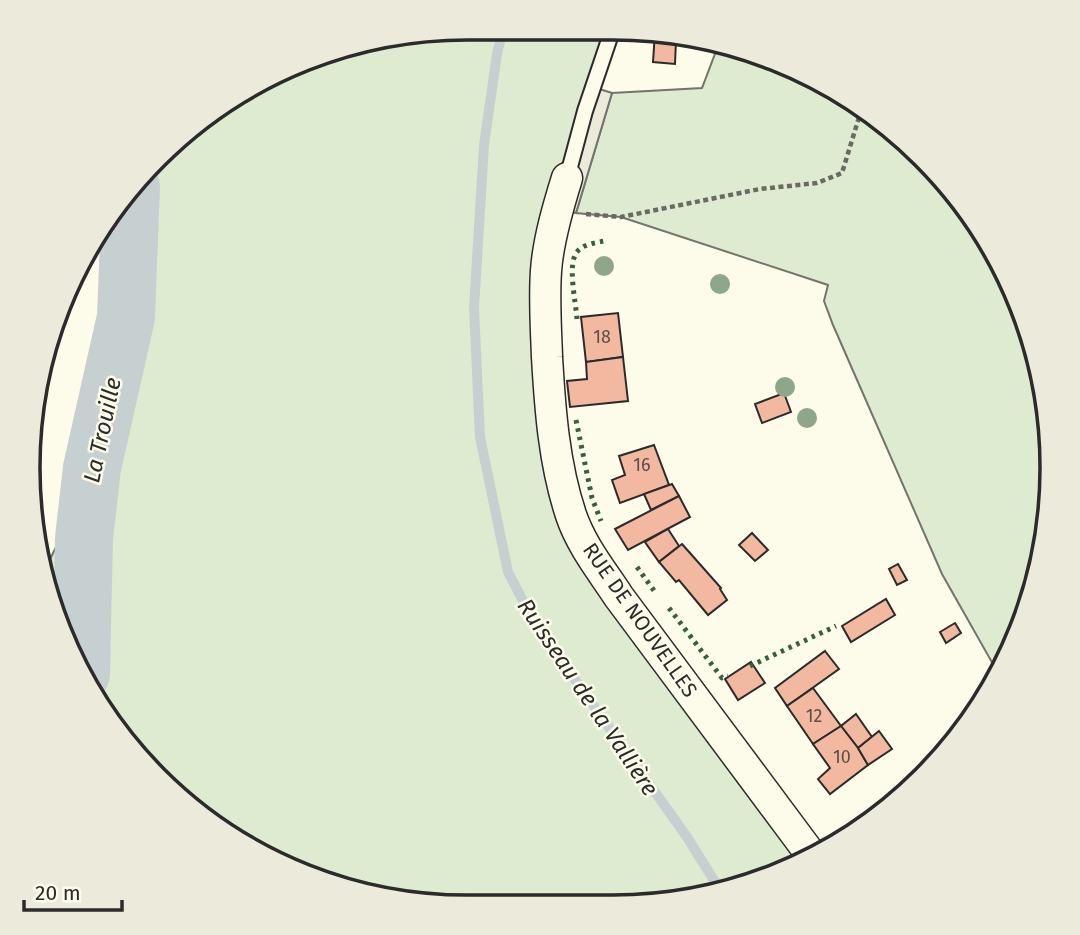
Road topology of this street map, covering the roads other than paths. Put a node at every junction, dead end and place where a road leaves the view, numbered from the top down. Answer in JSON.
{"nodes":[{"id":1,"x":609,"y":40,"type":"edge"},
{"id":2,"x":567,"y":178,"type":"joint"},
{"id":3,"x":806,"y":848,"type":"edge"}],
"edges":[{"from":1,"to":2,"type":"lane","name":"RUE DE NOUVELLES"},
{"from":2,"to":3,"type":"street","name":"RUE DE NOUVELLES"}]}
